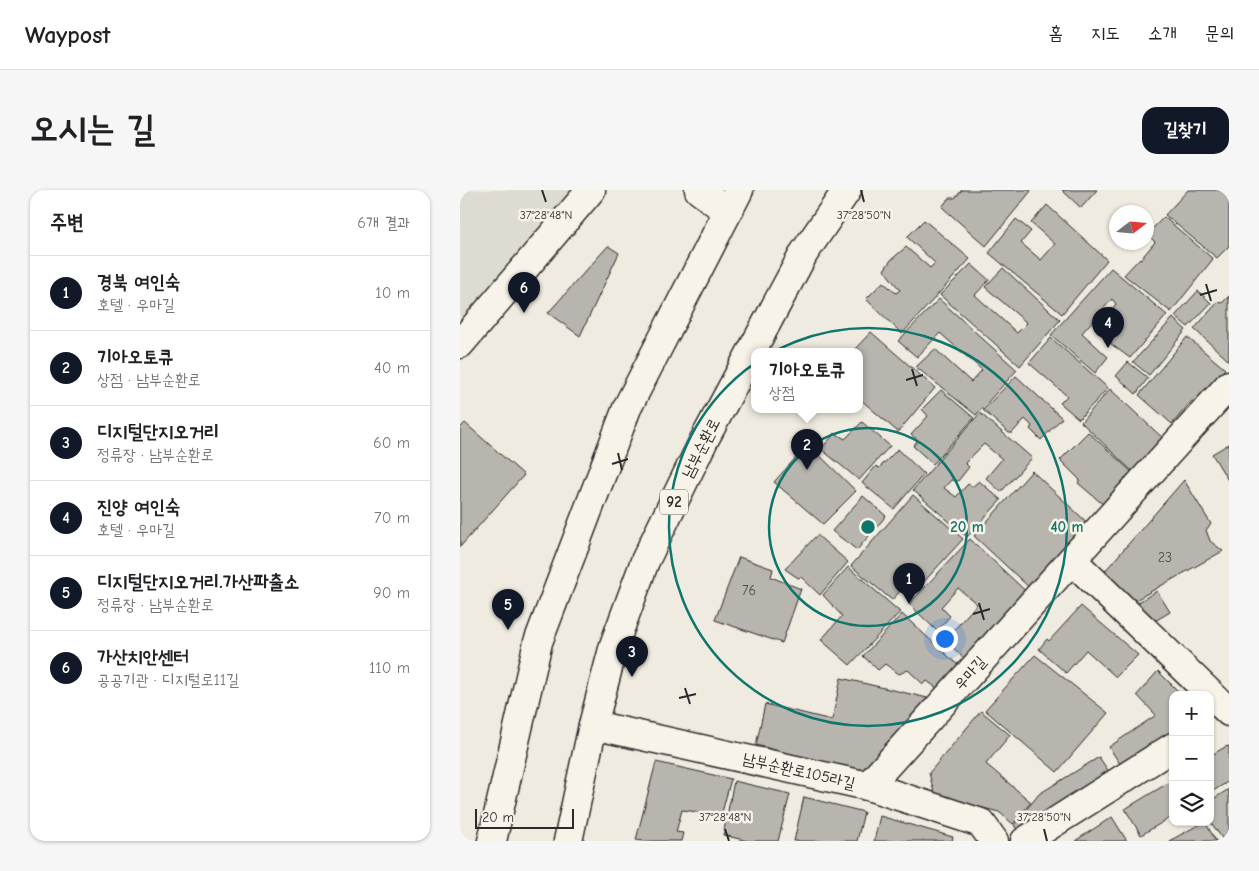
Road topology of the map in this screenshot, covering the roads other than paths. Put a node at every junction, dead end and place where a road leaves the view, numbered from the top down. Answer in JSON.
{"nodes":[{"id":1,"x":591,"y":190,"type":"edge"},
{"id":2,"x":699,"y":190,"type":"edge"},
{"id":3,"x":846,"y":190,"type":"edge"},
{"id":4,"x":733,"y":201,"type":"edge"},
{"id":5,"x":460,"y":344,"type":"edge"},
{"id":6,"x":753,"y":348,"type":"edge"},
{"id":7,"x":751,"y":352,"type":"edge"},
{"id":8,"x":1229,"y":385,"type":"edge"},
{"id":9,"x":1072,"y":560,"type":"junction"},
{"id":10,"x":1229,"y":712,"type":"edge"},
{"id":11,"x":1214,"y":721,"type":"edge"},
{"id":12,"x":593,"y":725,"type":"junction"},
{"id":13,"x":1169,"y":750,"type":"edge"},
{"id":14,"x":868,"y":786,"type":"junction"},
{"id":15,"x":492,"y":841,"type":"edge"},
{"id":16,"x":568,"y":841,"type":"edge"},
{"id":17,"x":994,"y":841,"type":"edge"},
{"id":18,"x":1025,"y":841,"type":"edge"}],
"edges":[{"from":1,"to":5,"type":"main road"},
{"from":2,"to":4,"type":"main road"},
{"from":3,"to":6,"type":"main road","name":"남부순환로","number":"92"},
{"from":4,"to":15,"type":"main road"},
{"from":7,"to":12,"type":"main road","name":"남부순환로","number":"92"},
{"from":8,"to":9,"type":"main road","name":"우마길"},
{"from":9,"to":10,"type":"main road"},
{"from":9,"to":14,"type":"main road","name":"우마길"},
{"from":10,"to":11,"type":"main road"},
{"from":12,"to":14,"type":"main road","name":"남부순환로105라길"},
{"from":12,"to":16,"type":"main road","name":"남부순환로","number":"92"},
{"from":13,"to":18,"type":"main road"},
{"from":14,"to":17,"type":"main road","name":"남부순환로105라길"}]}
